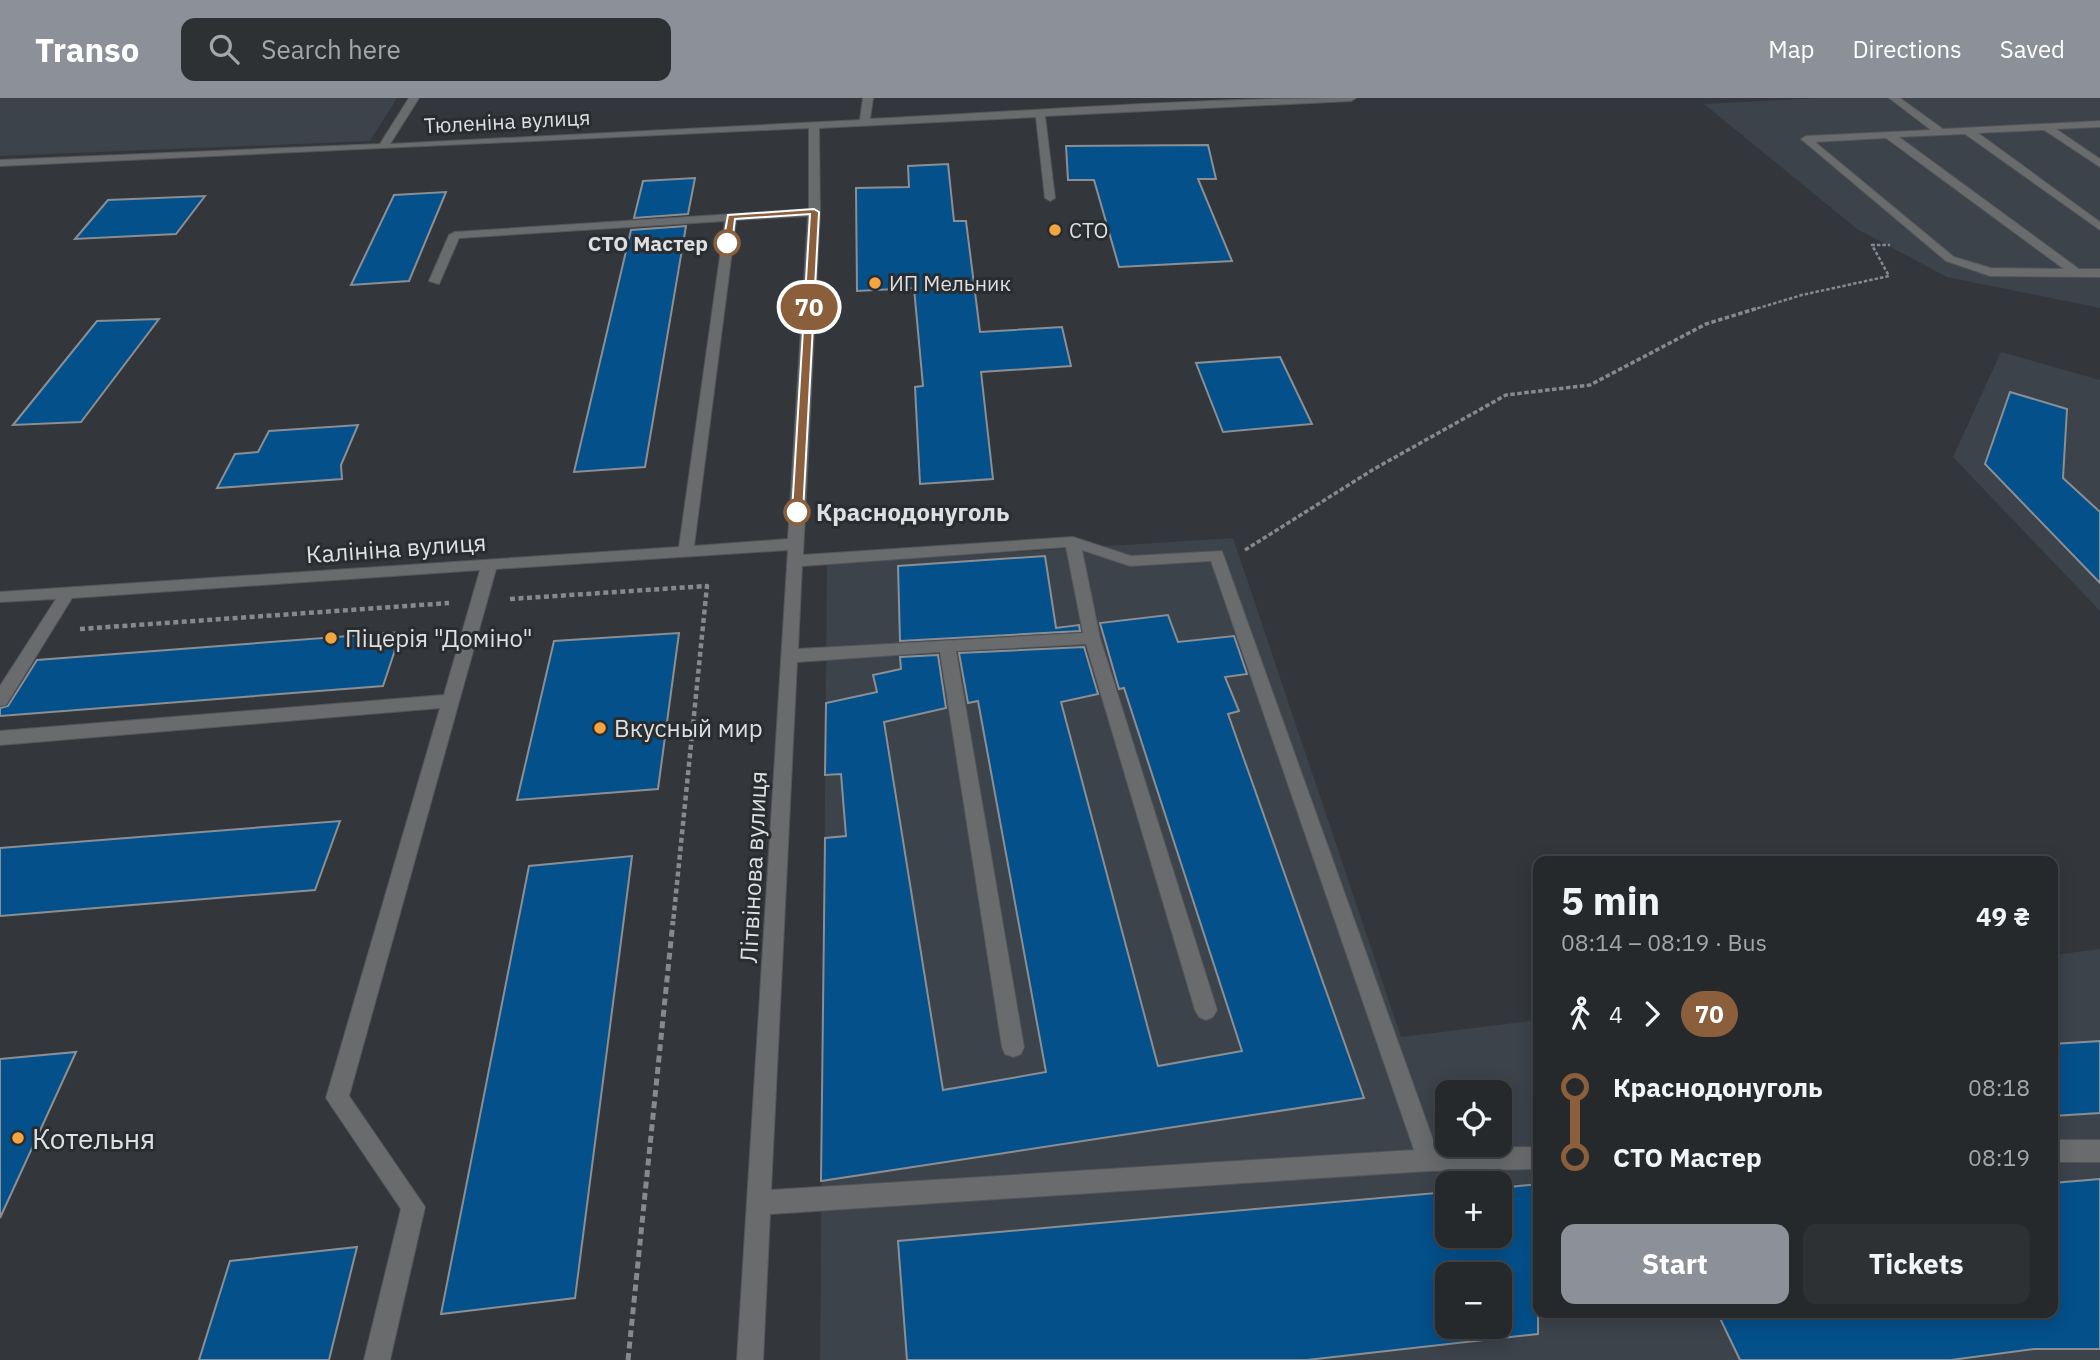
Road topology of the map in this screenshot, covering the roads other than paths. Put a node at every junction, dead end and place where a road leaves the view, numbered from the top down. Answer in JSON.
{"nodes":[{"id":1,"x":414,"y":98,"type":"edge"},
{"id":2,"x":868,"y":98,"type":"edge"},
{"id":3,"x":1351,"y":98,"type":"edge"},
{"id":4,"x":1895,"y":98,"type":"edge"},
{"id":5,"x":1265,"y":100,"type":"edge"},
{"id":6,"x":1040,"y":113,"type":"junction"},
{"id":7,"x":865,"y":122,"type":"junction"},
{"id":8,"x":2100,"y":124,"type":"edge"},
{"id":9,"x":814,"y":125,"type":"junction"},
{"id":10,"x":2046,"y":127,"type":"junction"},
{"id":11,"x":1968,"y":131,"type":"junction"},
{"id":12,"x":1941,"y":132,"type":"junction"},
{"id":13,"x":1889,"y":135,"type":"junction"},
{"id":14,"x":383,"y":147,"type":"junction"},
{"id":15,"x":0,"y":163,"type":"edge"},
{"id":16,"x":2100,"y":164,"type":"edge"},
{"id":17,"x":1050,"y":198,"type":"dead end"},
{"id":18,"x":814,"y":212,"type":"junction"},
{"id":19,"x":731,"y":217,"type":"junction"},
{"id":20,"x":2100,"y":226,"type":"edge"},
{"id":21,"x":2074,"y":271,"type":"junction"},
{"id":22,"x":2100,"y":273,"type":"edge"},
{"id":23,"x":435,"y":281,"type":"dead end"},
{"id":24,"x":1073,"y":542,"type":"junction"},
{"id":25,"x":686,"y":551,"type":"junction"},
{"id":26,"x":795,"y":552,"type":"junction"},
{"id":27,"x":490,"y":564,"type":"junction"},
{"id":28,"x":68,"y":592,"type":"junction"},
{"id":29,"x":0,"y":597,"type":"edge"},
{"id":30,"x":1092,"y":638,"type":"junction"},
{"id":31,"x":947,"y":646,"type":"junction"},
{"id":32,"x":789,"y":656,"type":"junction"},
{"id":33,"x":0,"y":700,"type":"edge"},
{"id":34,"x":451,"y":701,"type":"junction"},
{"id":35,"x":0,"y":738,"type":"edge"},
{"id":36,"x":1206,"y":1010,"type":"dead end"},
{"id":37,"x":1013,"y":1047,"type":"dead end"},
{"id":38,"x":2058,"y":1151,"type":"edge"},
{"id":39,"x":2100,"y":1151,"type":"edge"},
{"id":40,"x":1533,"y":1158,"type":"edge"},
{"id":41,"x":1429,"y":1160,"type":"junction"},
{"id":42,"x":758,"y":1203,"type":"junction"},
{"id":43,"x":377,"y":1360,"type":"edge"},
{"id":44,"x":750,"y":1360,"type":"edge"}],
"edges":[{"from":1,"to":14,"type":"street"},
{"from":2,"to":7,"type":"street"},
{"from":3,"to":5,"type":"street","name":"Тюленіна вулиця"},
{"from":4,"to":12,"type":"street"},
{"from":5,"to":6,"type":"street","name":"Тюленіна вулиця"},
{"from":6,"to":7,"type":"street","name":"Тюленіна вулиця"},
{"from":6,"to":17,"type":"street"},
{"from":7,"to":9,"type":"street","name":"Тюленіна вулиця"},
{"from":8,"to":10,"type":"street"},
{"from":9,"to":14,"type":"street","name":"Тюленіна вулиця"},
{"from":9,"to":18,"type":"street","name":"Літвінова вулиця"},
{"from":10,"to":11,"type":"street"},
{"from":10,"to":16,"type":"street"},
{"from":11,"to":12,"type":"street"},
{"from":11,"to":20,"type":"street"},
{"from":12,"to":13,"type":"street"},
{"from":13,"to":21,"type":"street"},
{"from":13,"to":21,"type":"street"},
{"from":14,"to":15,"type":"street","name":"Тюленіна вулиця"},
{"from":18,"to":19,"type":"street"},
{"from":18,"to":26,"type":"street","name":"Літвінова вулиця"},
{"from":19,"to":23,"type":"street"},
{"from":19,"to":25,"type":"street"},
{"from":21,"to":22,"type":"street"},
{"from":24,"to":26,"type":"street","name":"Калініна вулиця"},
{"from":24,"to":30,"type":"street"},
{"from":24,"to":41,"type":"street"},
{"from":25,"to":26,"type":"street","name":"Калініна вулиця"},
{"from":25,"to":27,"type":"street","name":"Калініна вулиця"},
{"from":26,"to":32,"type":"street","name":"Літвінова вулиця"},
{"from":27,"to":28,"type":"street","name":"Калініна вулиця"},
{"from":27,"to":34,"type":"street"},
{"from":28,"to":29,"type":"street","name":"Калініна вулиця"},
{"from":28,"to":33,"type":"street"},
{"from":30,"to":31,"type":"street"},
{"from":30,"to":36,"type":"street"},
{"from":31,"to":32,"type":"street"},
{"from":31,"to":37,"type":"street"},
{"from":32,"to":42,"type":"street","name":"Літвінова вулиця"},
{"from":34,"to":35,"type":"street"},
{"from":34,"to":43,"type":"street"},
{"from":38,"to":39,"type":"street"},
{"from":40,"to":41,"type":"street"},
{"from":41,"to":42,"type":"street"},
{"from":42,"to":44,"type":"street","name":"Літвінова вулиця"}]}
